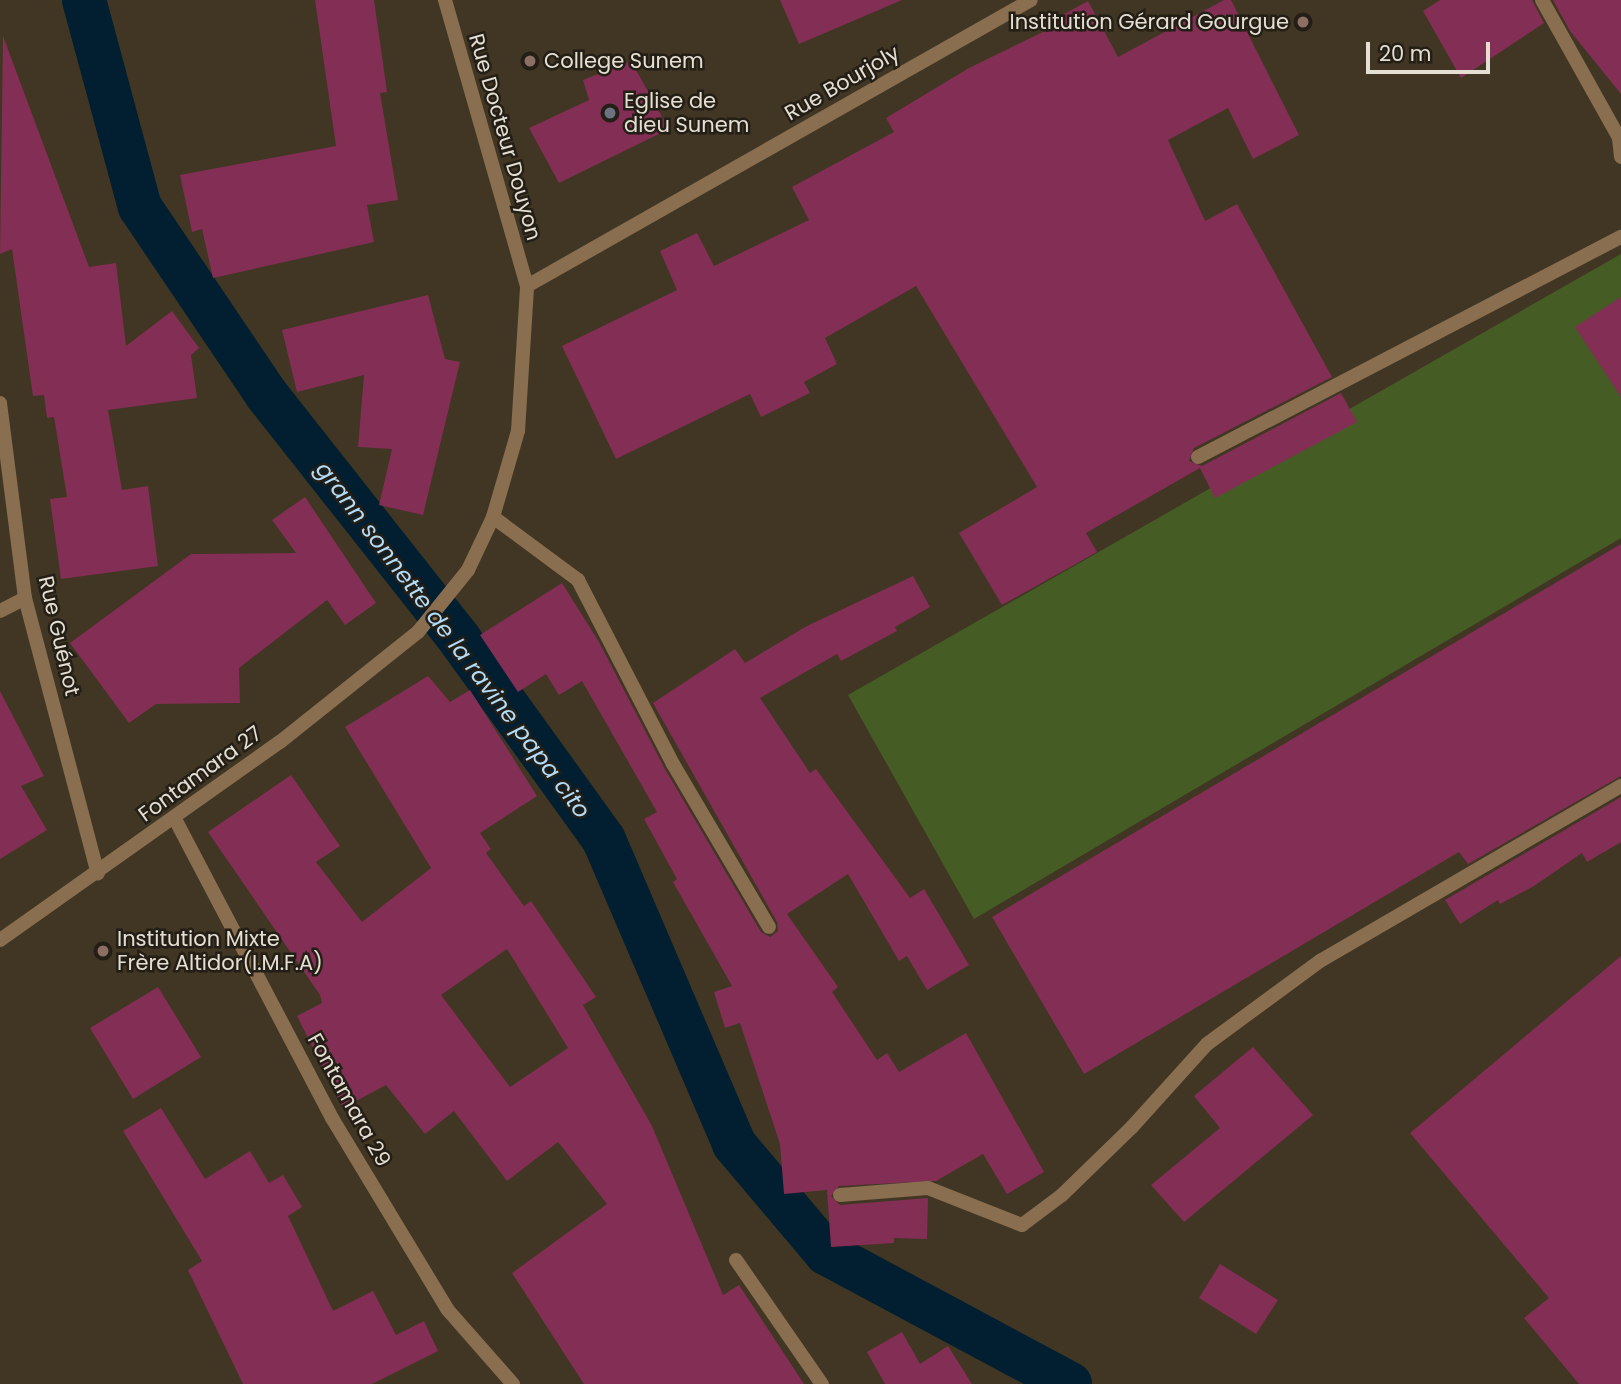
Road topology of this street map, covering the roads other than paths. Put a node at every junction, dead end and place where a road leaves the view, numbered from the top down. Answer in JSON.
{"nodes":[{"id":1,"x":445,"y":0,"type":"edge"},
{"id":2,"x":1031,"y":0,"type":"edge"},
{"id":3,"x":1542,"y":0,"type":"edge"},
{"id":4,"x":1621,"y":157,"type":"edge"},
{"id":5,"x":1621,"y":237,"type":"edge"},
{"id":6,"x":527,"y":286,"type":"junction"},
{"id":7,"x":0,"y":403,"type":"edge"},
{"id":8,"x":1198,"y":457,"type":"dead end"},
{"id":9,"x":492,"y":517,"type":"junction"},
{"id":10,"x":25,"y":598,"type":"junction"},
{"id":11,"x":0,"y":611,"type":"edge"},
{"id":12,"x":1621,"y":786,"type":"edge"},
{"id":13,"x":175,"y":820,"type":"junction"},
{"id":14,"x":98,"y":874,"type":"junction"},
{"id":15,"x":769,"y":927,"type":"dead end"},
{"id":16,"x":0,"y":940,"type":"edge"},
{"id":17,"x":840,"y":1195,"type":"dead end"},
{"id":18,"x":736,"y":1260,"type":"dead end"},
{"id":19,"x":513,"y":1384,"type":"edge"},
{"id":20,"x":822,"y":1384,"type":"edge"}],
"edges":[{"from":1,"to":6,"type":"street","name":"Rue Docteur Douyon"},
{"from":2,"to":6,"type":"street","name":"Rue Bourjoly"},
{"from":3,"to":4,"type":"street"},
{"from":5,"to":8,"type":"street"},
{"from":6,"to":9,"type":"street"},
{"from":7,"to":10,"type":"street","name":"Rue Guénot"},
{"from":9,"to":13,"type":"street","name":"Fontamara 27"},
{"from":9,"to":15,"type":"street"},
{"from":10,"to":11,"type":"street"},
{"from":10,"to":14,"type":"street","name":"Rue Guénot"},
{"from":12,"to":17,"type":"street"},
{"from":13,"to":14,"type":"street","name":"Fontamara 27"},
{"from":13,"to":19,"type":"street","name":"Fontamara 29"},
{"from":14,"to":16,"type":"street","name":"Fontamara 27"},
{"from":18,"to":20,"type":"street"}]}
